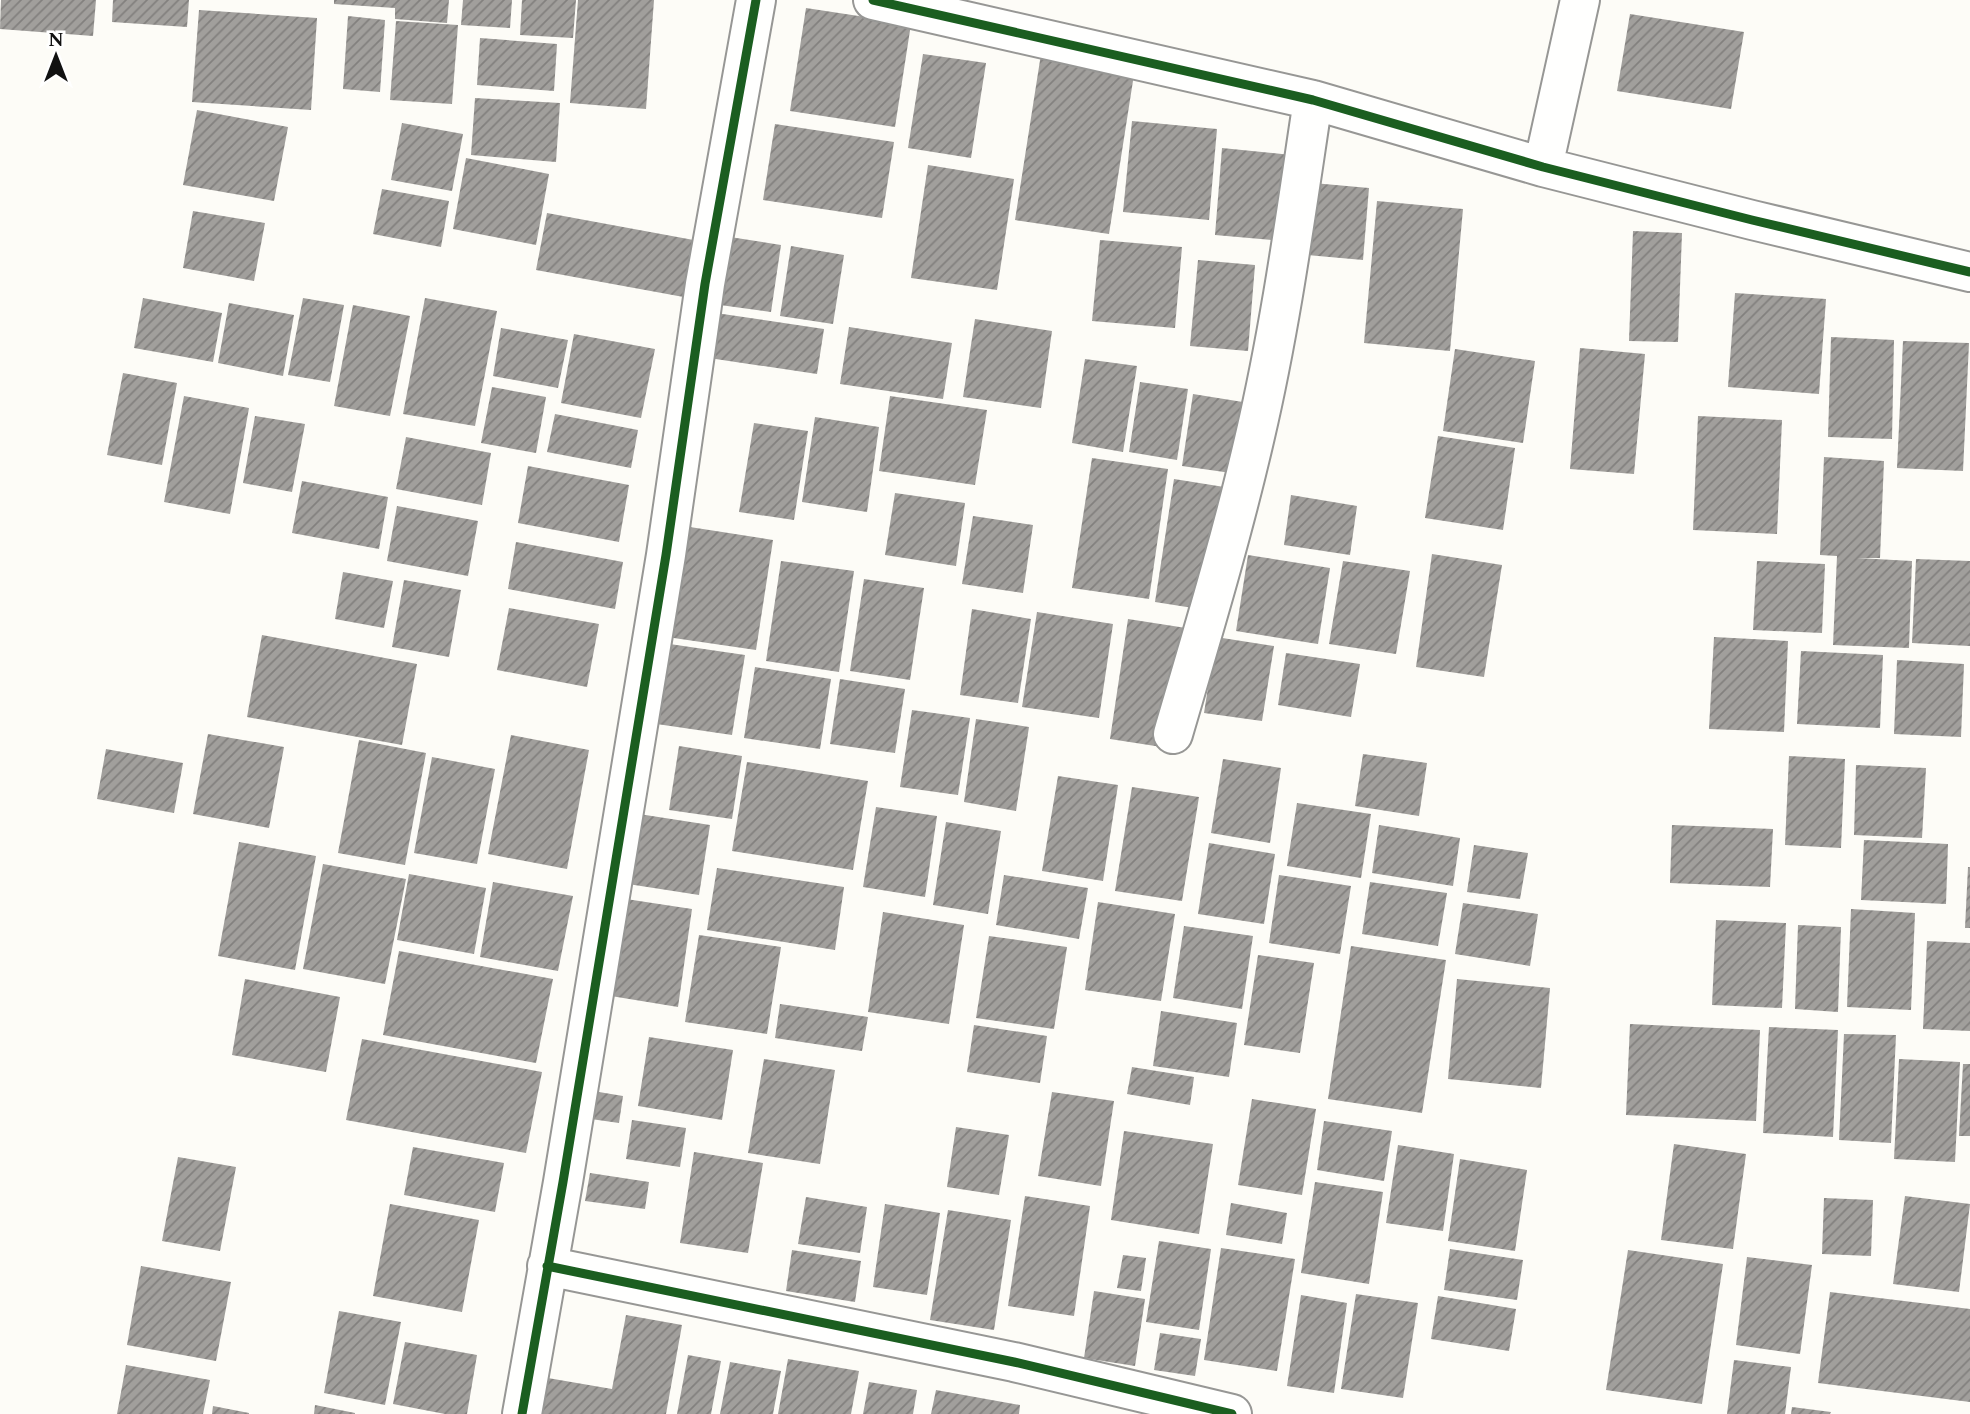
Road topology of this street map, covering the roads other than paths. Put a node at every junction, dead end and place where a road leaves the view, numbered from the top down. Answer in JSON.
{"nodes":[{"id":1,"x":756,"y":0,"type":"edge"},
{"id":2,"x":873,"y":0,"type":"edge"},
{"id":3,"x":1580,"y":0,"type":"edge"},
{"id":4,"x":1313,"y":100,"type":"junction"},
{"id":5,"x":1543,"y":167,"type":"junction"},
{"id":6,"x":1970,"y":272,"type":"edge"},
{"id":7,"x":1173,"y":734,"type":"dead end"},
{"id":8,"x":547,"y":1266,"type":"junction"},
{"id":9,"x":1131,"y":1402,"type":"edge"},
{"id":10,"x":522,"y":1414,"type":"edge"},
{"id":11,"x":1232,"y":1414,"type":"edge"}],
"edges":[{"from":1,"to":8,"type":"street"},
{"from":2,"to":4,"type":"street"},
{"from":3,"to":5,"type":"street"},
{"from":4,"to":5,"type":"street"},
{"from":4,"to":7,"type":"street"},
{"from":5,"to":6,"type":"street"},
{"from":8,"to":9,"type":"street"},
{"from":8,"to":10,"type":"street"},
{"from":9,"to":11,"type":"street"}]}
